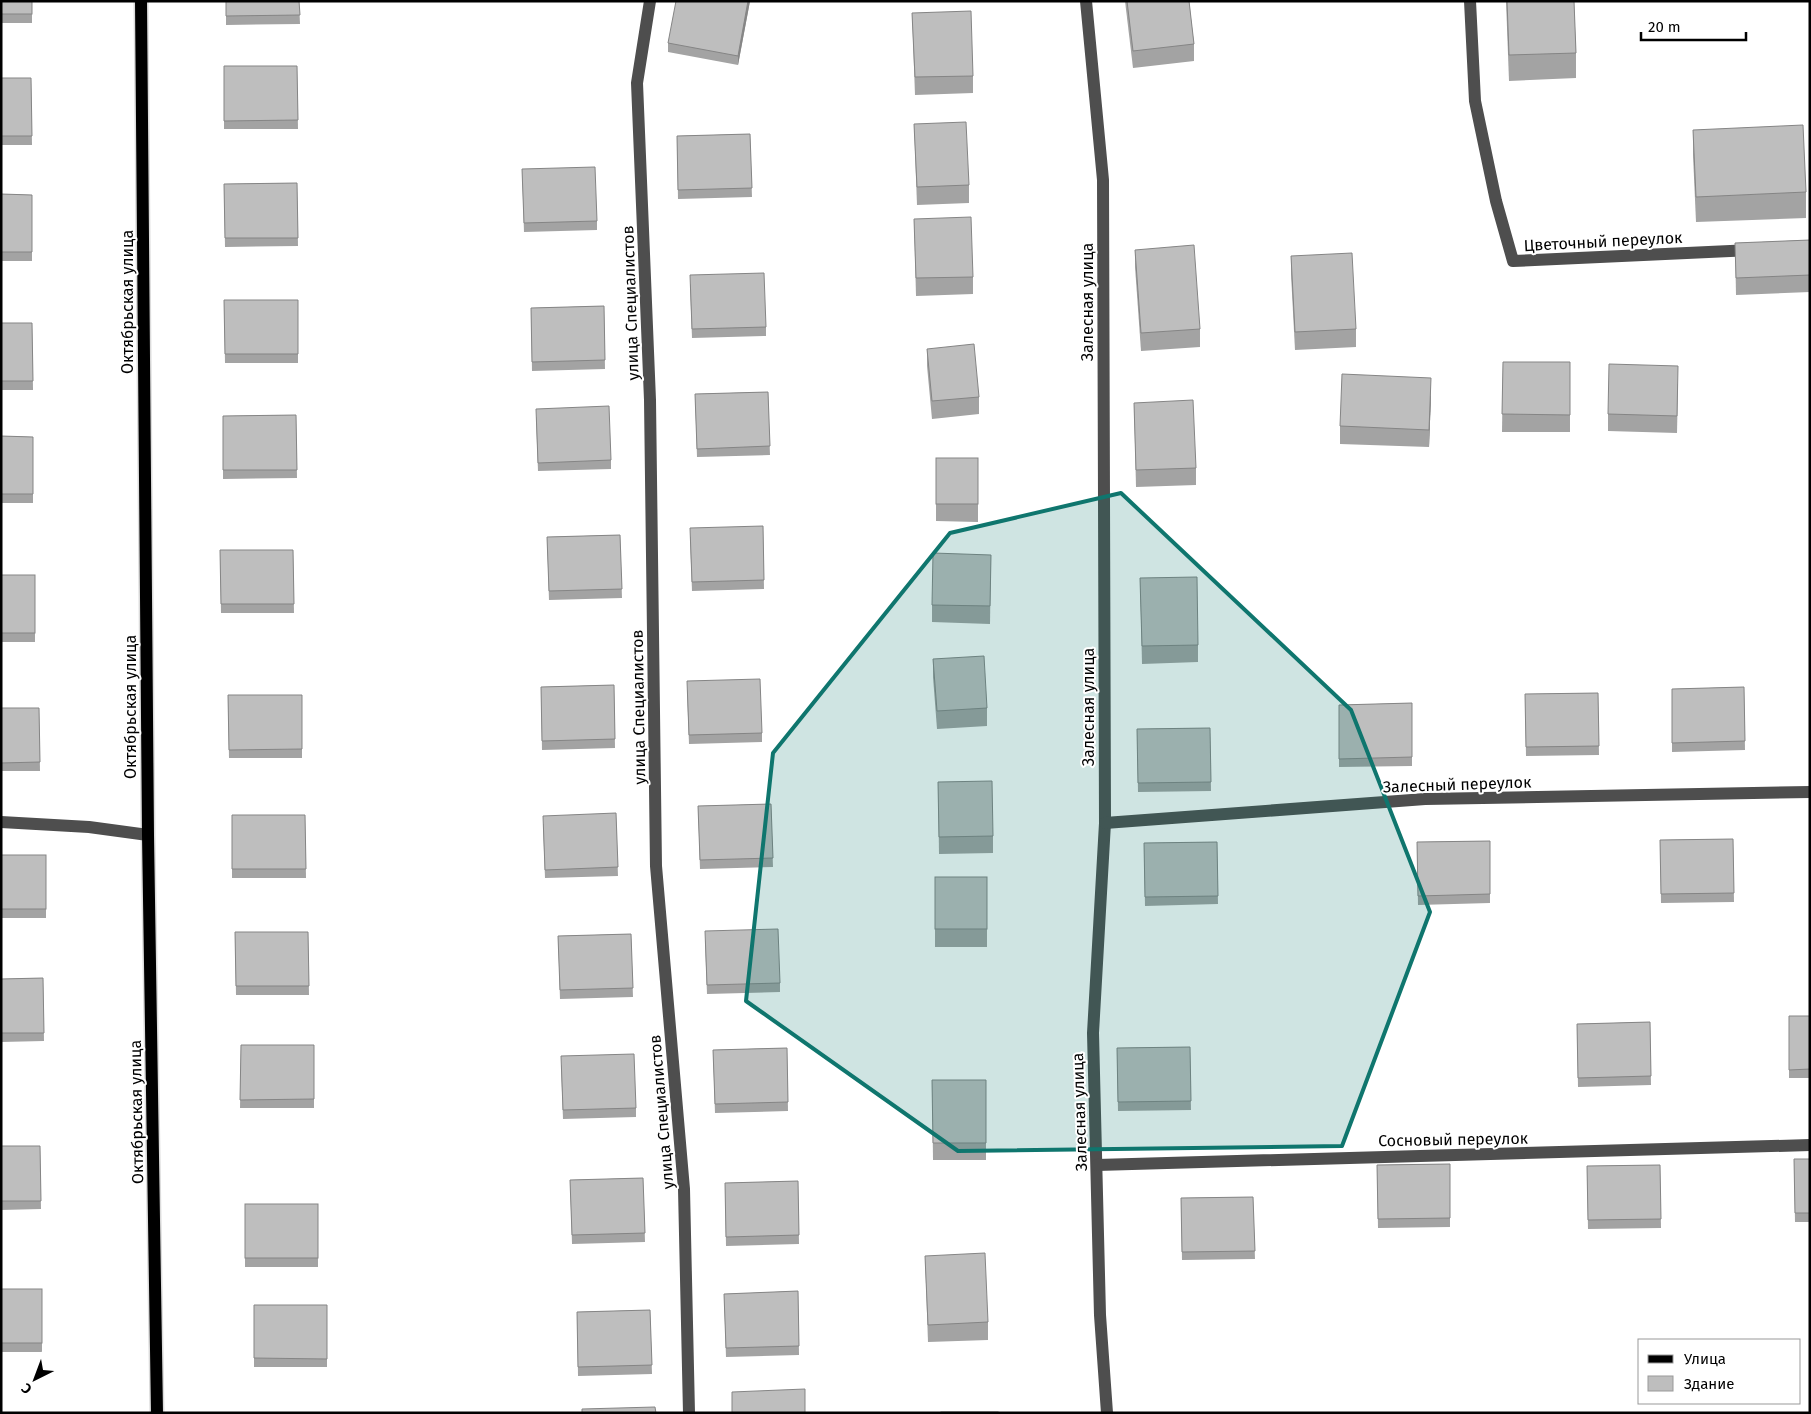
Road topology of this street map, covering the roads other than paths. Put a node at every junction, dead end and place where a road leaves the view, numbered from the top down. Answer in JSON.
{"nodes":[{"id":1,"x":141,"y":1,"type":"edge"},
{"id":2,"x":650,"y":1,"type":"edge"},
{"id":3,"x":1086,"y":1,"type":"edge"},
{"id":4,"x":1470,"y":1,"type":"edge"},
{"id":5,"x":1760,"y":249,"type":"edge"},
{"id":6,"x":1810,"y":792,"type":"edge"},
{"id":7,"x":1,"y":822,"type":"edge"},
{"id":8,"x":1105,"y":823,"type":"junction"},
{"id":9,"x":148,"y":835,"type":"junction"},
{"id":10,"x":1810,"y":1145,"type":"edge"},
{"id":11,"x":1097,"y":1165,"type":"junction"},
{"id":12,"x":157,"y":1413,"type":"edge"},
{"id":13,"x":689,"y":1413,"type":"edge"},
{"id":14,"x":1107,"y":1413,"type":"edge"}],
"edges":[{"from":1,"to":9,"type":"main road","name":"Октябрьская улица"},
{"from":2,"to":13,"type":"street","name":"улица Специалистов"},
{"from":3,"to":8,"type":"street","name":"Залесная улица"},
{"from":4,"to":5,"type":"street","name":"Цветочный переулок"},
{"from":6,"to":8,"type":"street","name":"Залесный переулок"},
{"from":7,"to":9,"type":"street"},
{"from":8,"to":11,"type":"street","name":"Залесная улица"},
{"from":9,"to":12,"type":"main road","name":"Октябрьская улица"},
{"from":10,"to":11,"type":"street","name":"Сосновый переулок"},
{"from":11,"to":14,"type":"street","name":"Залесная улица"}]}
